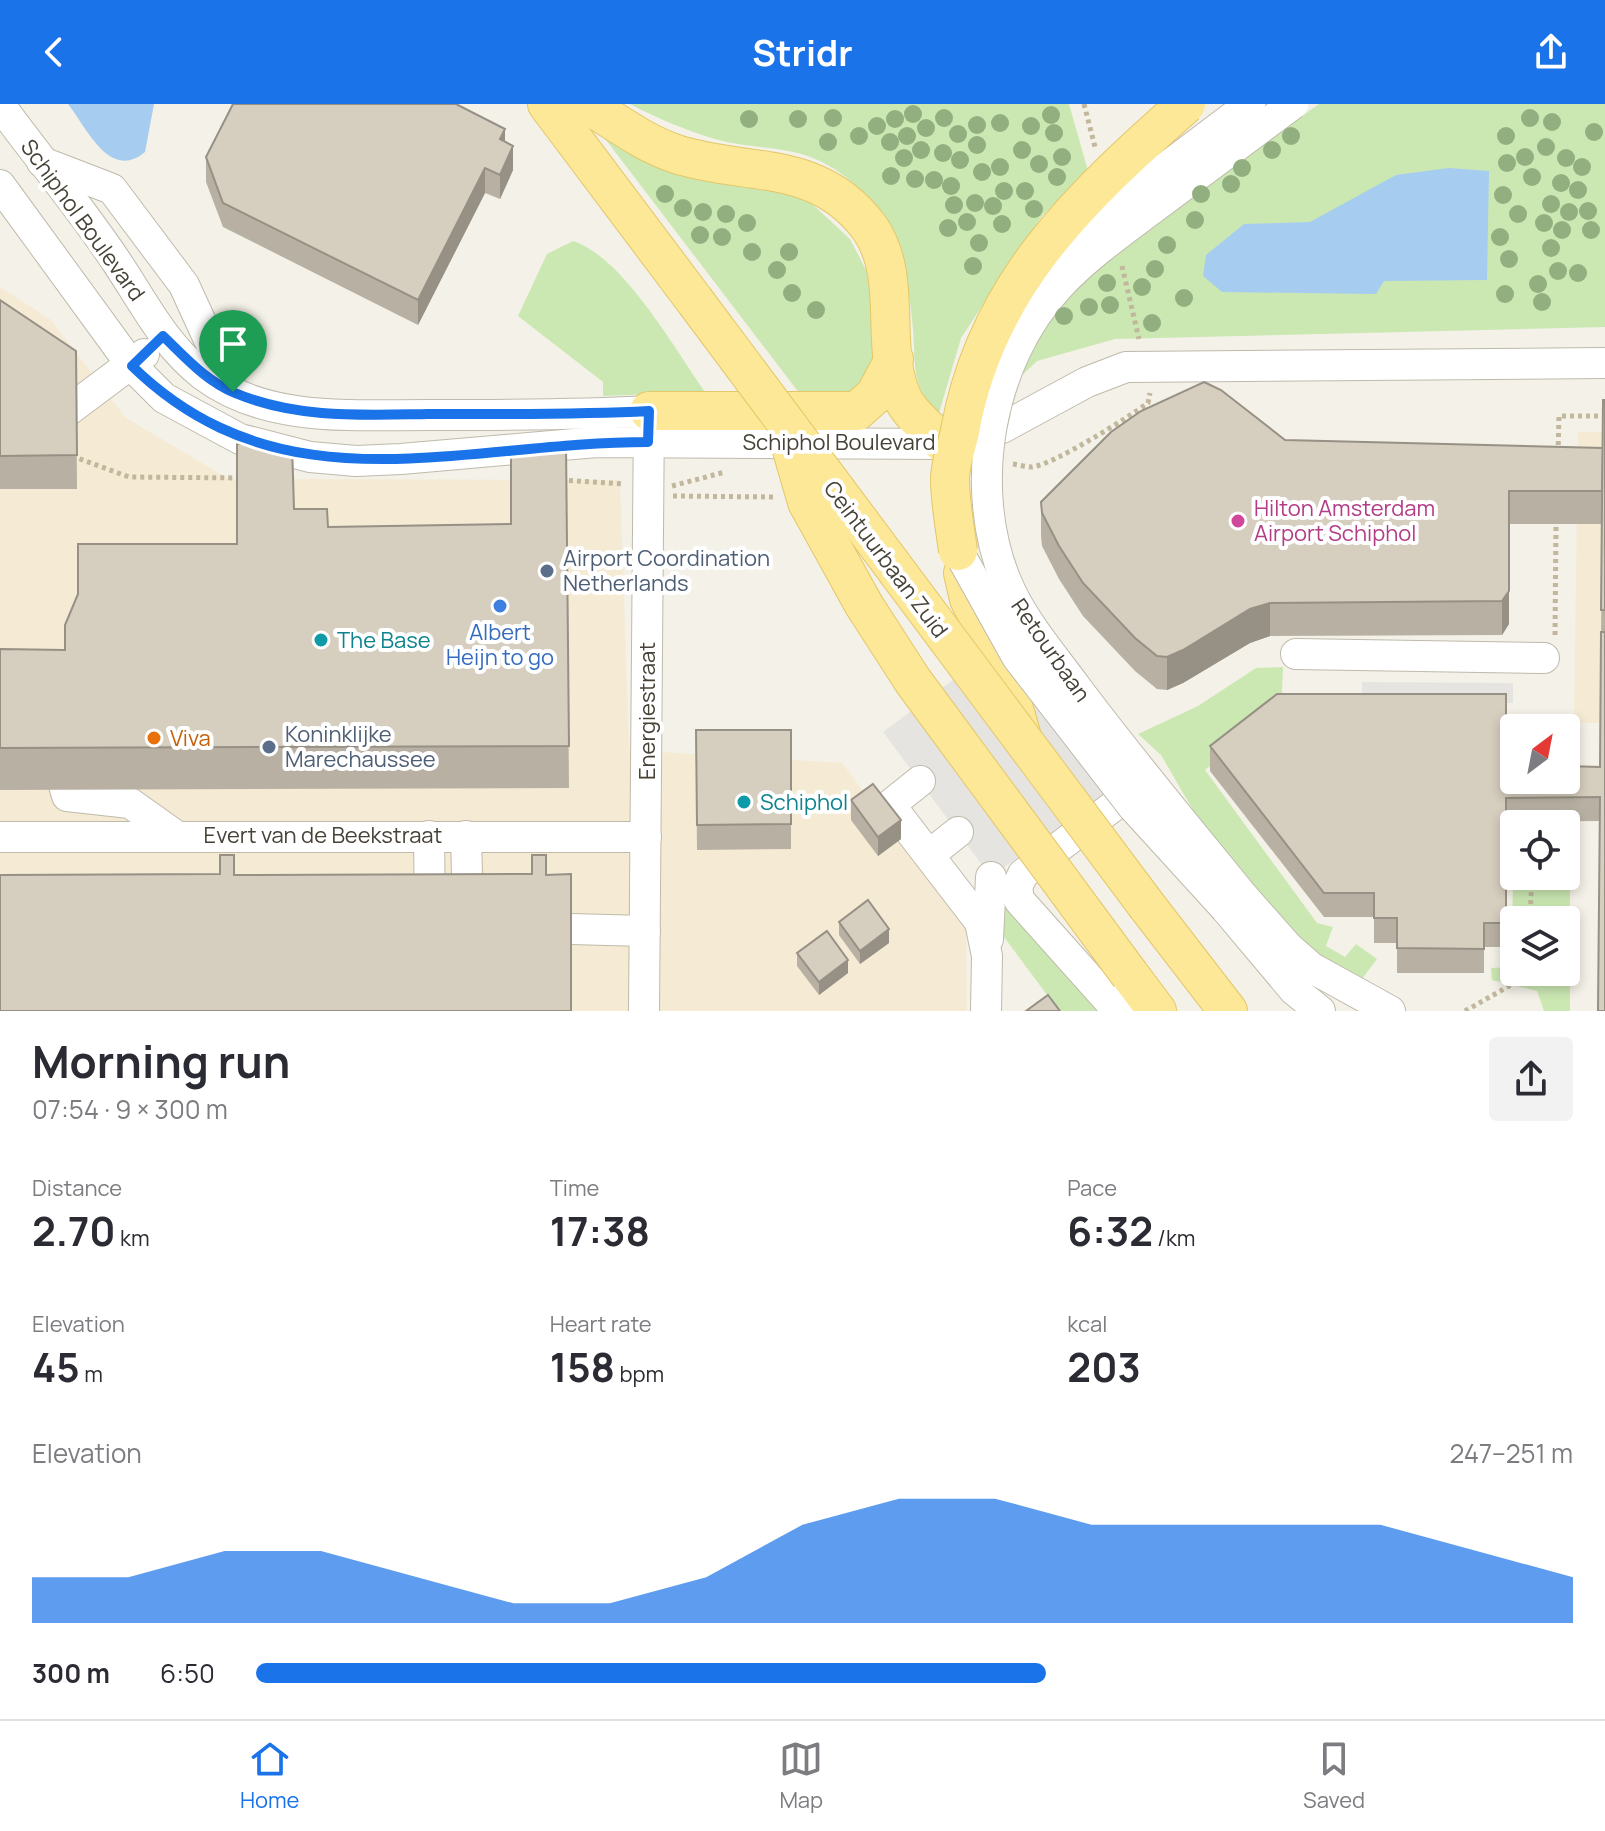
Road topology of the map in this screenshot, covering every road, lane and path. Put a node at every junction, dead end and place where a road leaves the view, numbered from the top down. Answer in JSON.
{"nodes":[{"id":1,"x":547,"y":104,"type":"edge"},
{"id":2,"x":586,"y":104,"type":"edge"},
{"id":3,"x":1186,"y":104,"type":"edge"},
{"id":4,"x":1250,"y":104,"type":"edge"},
{"id":5,"x":1293,"y":104,"type":"edge"},
{"id":6,"x":0,"y":105,"type":"edge"},
{"id":7,"x":42,"y":162,"type":"junction"},
{"id":8,"x":0,"y":185,"type":"edge"},
{"id":9,"x":988,"y":335,"type":"junction"},
{"id":10,"x":163,"y":336,"type":"junction"},
{"id":11,"x":894,"y":359,"type":"junction"},
{"id":12,"x":1605,"y":363,"type":"edge"},
{"id":13,"x":132,"y":366,"type":"junction"},
{"id":14,"x":233,"y":392,"type":"junction"},
{"id":15,"x":45,"y":412,"type":"edge"},
{"id":16,"x":375,"y":416,"type":"junction"},
{"id":17,"x":1605,"y":416,"type":"edge"},
{"id":18,"x":784,"y":425,"type":"junction"},
{"id":19,"x":649,"y":427,"type":"junction"},
{"id":20,"x":944,"y":444,"type":"junction"},
{"id":21,"x":310,"y":457,"type":"junction"},
{"id":22,"x":1558,"y":467,"type":"edge"},
{"id":23,"x":237,"y":477,"type":"edge"},
{"id":24,"x":958,"y":551,"type":"junction"},
{"id":25,"x":1296,"y":654,"type":"dead end"},
{"id":26,"x":1544,"y":658,"type":"dead end"},
{"id":27,"x":1023,"y":740,"type":"junction"},
{"id":28,"x":41,"y":769,"type":"edge"},
{"id":29,"x":920,"y":781,"type":"dead end"},
{"id":30,"x":1139,"y":787,"type":"dead end"},
{"id":31,"x":958,"y":832,"type":"dead end"},
{"id":32,"x":175,"y":835,"type":"junction"},
{"id":33,"x":429,"y":836,"type":"junction"},
{"id":34,"x":466,"y":836,"type":"junction"},
{"id":35,"x":0,"y":837,"type":"edge"},
{"id":36,"x":646,"y":837,"type":"junction"},
{"id":37,"x":929,"y":855,"type":"junction"},
{"id":38,"x":991,"y":877,"type":"dead end"},
{"id":39,"x":1234,"y":902,"type":"junction"},
{"id":40,"x":571,"y":929,"type":"edge"},
{"id":41,"x":645,"y":931,"type":"junction"},
{"id":42,"x":430,"y":933,"type":"edge"},
{"id":43,"x":468,"y":934,"type":"edge"},
{"id":44,"x":987,"y":956,"type":"junction"},
{"id":45,"x":1509,"y":986,"type":"edge"},
{"id":46,"x":644,"y":1011,"type":"edge"},
{"id":47,"x":986,"y":1011,"type":"edge"},
{"id":48,"x":1118,"y":1011,"type":"edge"},
{"id":49,"x":1157,"y":1011,"type":"edge"},
{"id":50,"x":1228,"y":1011,"type":"edge"},
{"id":51,"x":1320,"y":1011,"type":"edge"},
{"id":52,"x":1390,"y":1011,"type":"edge"},
{"id":53,"x":1465,"y":1011,"type":"edge"}],
"edges":[{"from":1,"to":18,"type":"main road","name":"Ceintuurbaan Zuid","bridge":true},
{"from":2,"to":11,"type":"main road"},
{"from":3,"to":9,"type":"main road","name":"Retourbaan","bridge":true},
{"from":4,"to":9,"type":"street","name":"Retourbaan","bridge":true},
{"from":5,"to":39,"type":"street","name":"Retourbaan","bridge":true},
{"from":6,"to":7,"type":"street","name":"Schiphol Boulevard"},
{"from":7,"to":10,"type":"street","name":"Schiphol Boulevard"},
{"from":7,"to":14,"type":"street"},
{"from":8,"to":13,"type":"street","name":"Schiphol Boulevard"},
{"from":9,"to":24,"type":"main road","name":"Retourbaan","bridge":true},
{"from":10,"to":13,"type":"street"},
{"from":10,"to":14,"type":"street","name":"Schiphol Boulevard"},
{"from":11,"to":19,"type":"main road"},
{"from":11,"to":20,"type":"main road"},
{"from":12,"to":20,"type":"street","name":"Schiphol Boulevard"},
{"from":13,"to":15,"type":"street"},
{"from":13,"to":21,"type":"street","name":"Schiphol Boulevard"},
{"from":14,"to":16,"type":"street","name":"Schiphol Boulevard"},
{"from":15,"to":23,"type":"path"},
{"from":16,"to":19,"type":"street","name":"Schiphol Boulevard"},
{"from":16,"to":21,"type":"street"},
{"from":17,"to":22,"type":"path"},
{"from":18,"to":27,"type":"main road","name":"Ceintuurbaan Zuid","bridge":true},
{"from":18,"to":49,"type":"main road","bridge":true},
{"from":19,"to":20,"type":"street","name":"Schiphol Boulevard"},
{"from":19,"to":21,"type":"street","name":"Schiphol Boulevard"},
{"from":19,"to":36,"type":"street","name":"Energiestraat"},
{"from":24,"to":27,"type":"main road","name":"Retourbaan","bridge":true},
{"from":24,"to":39,"type":"street","bridge":true},
{"from":25,"to":26,"type":"street"},
{"from":27,"to":50,"type":"main road","name":"Ceintuurbaan Zuid","bridge":true},
{"from":28,"to":32,"type":"street"},
{"from":29,"to":37,"type":"street"},
{"from":30,"to":48,"type":"street"},
{"from":31,"to":37,"type":"street"},
{"from":32,"to":33,"type":"street","name":"Evert van de Beekstraat"},
{"from":32,"to":35,"type":"street","name":"Evert van de Beekstraat"},
{"from":33,"to":34,"type":"street","name":"Evert van de Beekstraat"},
{"from":33,"to":42,"type":"street"},
{"from":34,"to":36,"type":"street","name":"Evert van de Beekstraat"},
{"from":34,"to":43,"type":"street"},
{"from":36,"to":41,"type":"street","name":"Energiestraat"},
{"from":37,"to":44,"type":"street"},
{"from":38,"to":44,"type":"street"},
{"from":39,"to":51,"type":"street"},
{"from":39,"to":52,"type":"street","name":"Retourbaan"},
{"from":40,"to":41,"type":"street"},
{"from":41,"to":46,"type":"street","name":"Energiestraat"},
{"from":44,"to":47,"type":"street"},
{"from":45,"to":53,"type":"path"}]}
